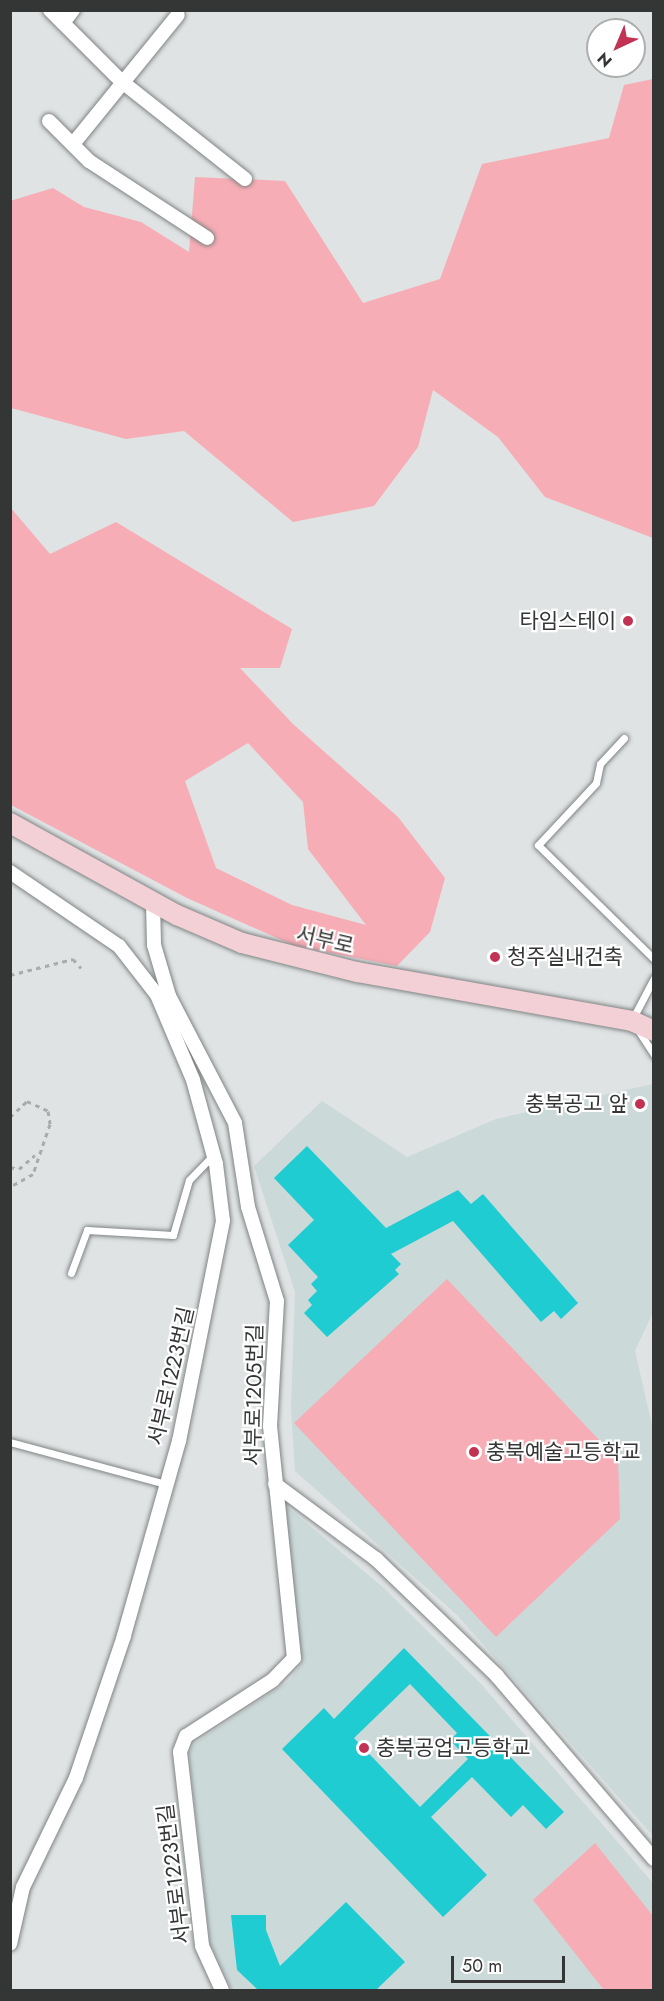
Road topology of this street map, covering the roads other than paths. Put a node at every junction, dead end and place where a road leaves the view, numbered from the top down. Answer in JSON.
{"nodes":[{"id":1,"x":50,"y":10,"type":"edge"},
{"id":2,"x":73,"y":10,"type":"edge"},
{"id":3,"x":178,"y":15,"type":"dead end"},
{"id":4,"x":63,"y":23,"type":"junction"},
{"id":5,"x":121,"y":81,"type":"junction"},
{"id":6,"x":49,"y":121,"type":"dead end"},
{"id":7,"x":73,"y":144,"type":"junction"},
{"id":8,"x":245,"y":179,"type":"dead end"},
{"id":9,"x":207,"y":238,"type":"dead end"},
{"id":10,"x":624,"y":738,"type":"dead end"},
{"id":11,"x":10,"y":823,"type":"edge"},
{"id":12,"x":10,"y":872,"type":"edge"},
{"id":13,"x":153,"y":903,"type":"junction"},
{"id":14,"x":654,"y":959,"type":"edge"},
{"id":15,"x":654,"y":978,"type":"edge"},
{"id":16,"x":632,"y":1021,"type":"junction"},
{"id":17,"x":654,"y":1031,"type":"edge"},
{"id":18,"x":654,"y":1055,"type":"edge"},
{"id":19,"x":209,"y":1071,"type":"junction"},
{"id":20,"x":192,"y":1076,"type":"junction"},
{"id":21,"x":214,"y":1154,"type":"junction"},
{"id":22,"x":71,"y":1273,"type":"dead end"},
{"id":23,"x":10,"y":1443,"type":"edge"},
{"id":24,"x":166,"y":1484,"type":"junction"},
{"id":25,"x":275,"y":1484,"type":"junction"},
{"id":26,"x":654,"y":1859,"type":"edge"},
{"id":27,"x":10,"y":1944,"type":"edge"},
{"id":28,"x":222,"y":1990,"type":"edge"}],
"edges":[{"from":1,"to":4,"type":"street"},
{"from":2,"to":4,"type":"street"},
{"from":3,"to":5,"type":"street"},
{"from":4,"to":5,"type":"street"},
{"from":5,"to":7,"type":"street"},
{"from":5,"to":8,"type":"street"},
{"from":6,"to":7,"type":"street"},
{"from":7,"to":9,"type":"street"},
{"from":10,"to":14,"type":"lane"},
{"from":11,"to":13,"type":"main road","name":"서부로"},
{"from":12,"to":20,"type":"street","name":"서부로1223번길"},
{"from":13,"to":16,"type":"main road","name":"서부로"},
{"from":13,"to":19,"type":"street","name":"서부로1205번길"},
{"from":15,"to":16,"type":"lane"},
{"from":16,"to":17,"type":"main road","name":"서부로"},
{"from":16,"to":18,"type":"lane"},
{"from":19,"to":20,"type":"street"},
{"from":19,"to":25,"type":"street","name":"서부로1205번길"},
{"from":20,"to":21,"type":"street","name":"서부로1223번길"},
{"from":21,"to":22,"type":"lane"},
{"from":21,"to":24,"type":"street","name":"서부로1223번길"},
{"from":23,"to":24,"type":"lane"},
{"from":24,"to":27,"type":"street","name":"서부로1223번길"},
{"from":25,"to":26,"type":"street","name":"서부로1205번길"},
{"from":25,"to":28,"type":"street","name":"서부로1223번길"}]}
